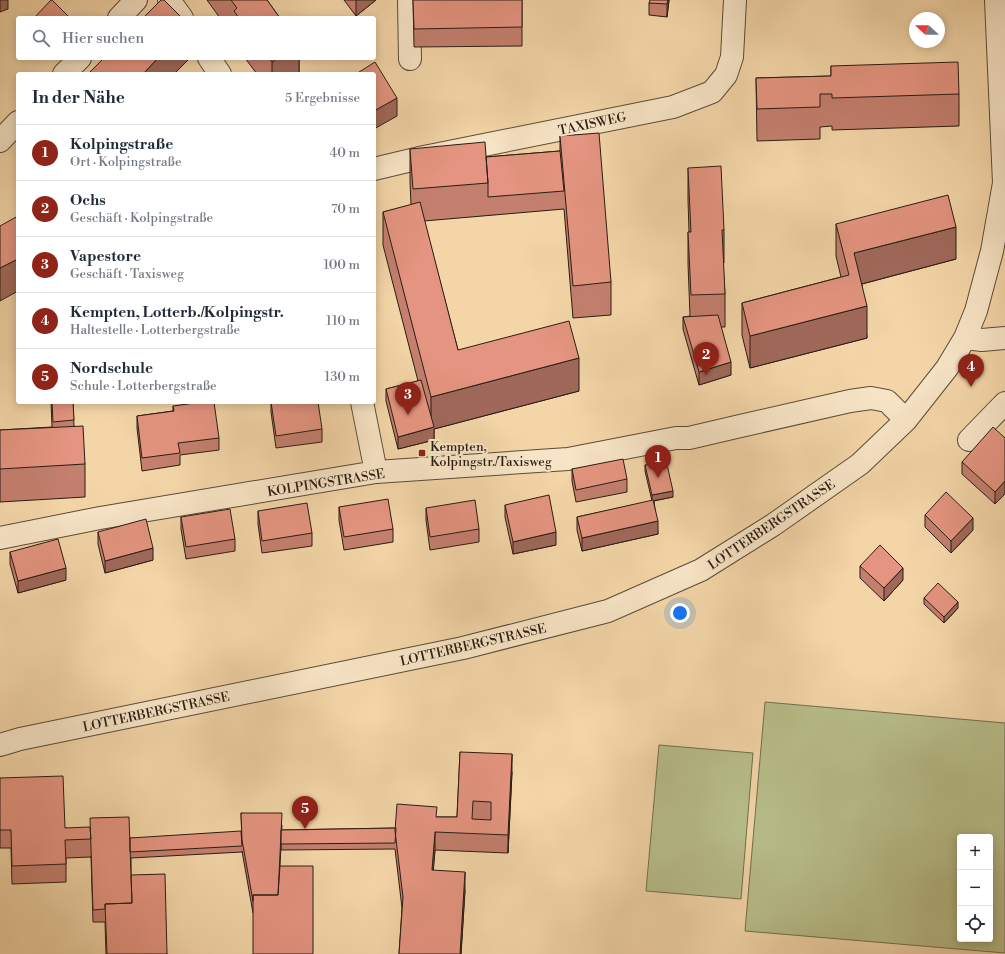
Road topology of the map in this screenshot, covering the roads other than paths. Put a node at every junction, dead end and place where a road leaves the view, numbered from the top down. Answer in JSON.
{"nodes":[{"id":1,"x":136,"y":0,"type":"edge"},
{"id":2,"x":169,"y":0,"type":"edge"},
{"id":3,"x":409,"y":0,"type":"edge"},
{"id":4,"x":735,"y":0,"type":"edge"},
{"id":5,"x":996,"y":0,"type":"edge"},
{"id":6,"x":121,"y":16,"type":"edge"},
{"id":7,"x":181,"y":16,"type":"edge"},
{"id":8,"x":410,"y":59,"type":"dead end"},
{"id":9,"x":78,"y":60,"type":"edge"},
{"id":10,"x":210,"y":60,"type":"edge"},
{"id":11,"x":66,"y":72,"type":"edge"},
{"id":12,"x":219,"y":72,"type":"edge"},
{"id":13,"x":16,"y":124,"type":"edge"},
{"id":14,"x":0,"y":141,"type":"edge"},
{"id":15,"x":376,"y":169,"type":"edge"},
{"id":16,"x":965,"y":338,"type":"junction"},
{"id":17,"x":1005,"y":338,"type":"edge"},
{"id":18,"x":1005,"y":403,"type":"edge"},
{"id":19,"x":362,"y":404,"type":"edge"},
{"id":20,"x":906,"y":420,"type":"junction"},
{"id":21,"x":969,"y":440,"type":"dead end"},
{"id":22,"x":376,"y":472,"type":"junction"},
{"id":23,"x":0,"y":538,"type":"edge"},
{"id":24,"x":0,"y":745,"type":"edge"}],
"edges":[{"from":1,"to":6,"type":"street"},
{"from":2,"to":7,"type":"street"},
{"from":3,"to":8,"type":"street"},
{"from":4,"to":15,"type":"street","name":"TAXISWEG"},
{"from":5,"to":16,"type":"street","name":"LOTTERBERGSTRASSE"},
{"from":9,"to":11,"type":"street"},
{"from":10,"to":12,"type":"street"},
{"from":13,"to":14,"type":"street"},
{"from":16,"to":17,"type":"street"},
{"from":16,"to":20,"type":"street","name":"LOTTERBERGSTRASSE"},
{"from":18,"to":21,"type":"street"},
{"from":19,"to":22,"type":"street"},
{"from":20,"to":22,"type":"street","name":"KOLPINGSTRASSE"},
{"from":20,"to":24,"type":"street","name":"LOTTERBERGSTRASSE"},
{"from":22,"to":23,"type":"street","name":"KOLPINGSTRASSE"}]}
